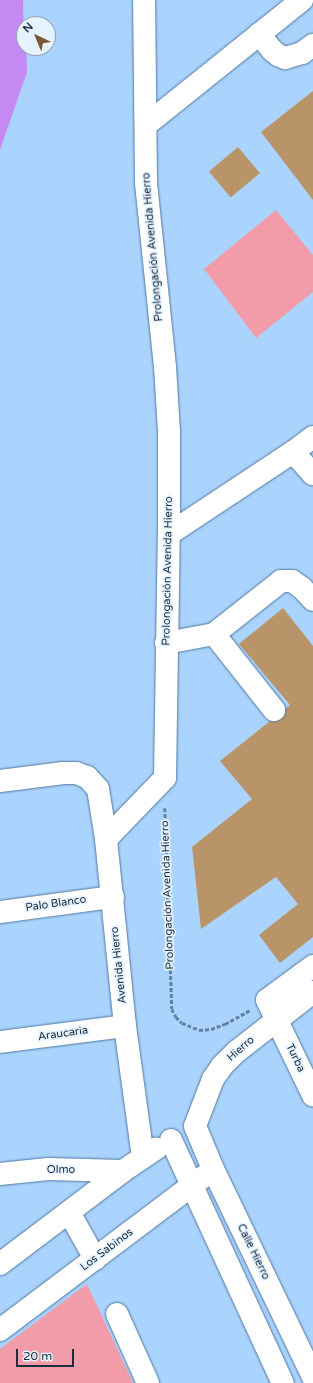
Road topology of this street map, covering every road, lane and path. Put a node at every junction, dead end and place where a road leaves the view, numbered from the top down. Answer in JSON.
{"nodes":[{"id":1,"x":144,"y":0,"type":"edge"},
{"id":2,"x":302,"y":0,"type":"edge"},
{"id":3,"x":259,"y":34,"type":"junction"},
{"id":4,"x":313,"y":45,"type":"edge"},
{"id":5,"x":146,"y":125,"type":"junction"},
{"id":6,"x":313,"y":437,"type":"edge"},
{"id":7,"x":293,"y":452,"type":"junction"},
{"id":8,"x":313,"y":474,"type":"edge"},
{"id":9,"x":169,"y":534,"type":"junction"},
{"id":10,"x":313,"y":600,"type":"edge"},
{"id":11,"x":214,"y":634,"type":"junction"},
{"id":12,"x":166,"y":643,"type":"junction"},
{"id":13,"x":274,"y":710,"type":"dead end"},
{"id":14,"x":165,"y":778,"type":"junction"},
{"id":15,"x":0,"y":781,"type":"edge"},
{"id":16,"x":106,"y":839,"type":"junction"},
{"id":17,"x":112,"y":897,"type":"junction"},
{"id":18,"x":0,"y":912,"type":"edge"},
{"id":19,"x":313,"y":966,"type":"edge"},
{"id":20,"x":313,"y":992,"type":"edge"},
{"id":21,"x":268,"y":1000,"type":"junction"},
{"id":22,"x":276,"y":1020,"type":"junction"},
{"id":23,"x":125,"y":1026,"type":"junction"},
{"id":24,"x":0,"y":1042,"type":"edge"},
{"id":25,"x":313,"y":1095,"type":"edge"},
{"id":26,"x":195,"y":1126,"type":"junction"},
{"id":27,"x":171,"y":1140,"type":"junction"},
{"id":28,"x":143,"y":1157,"type":"junction"},
{"id":29,"x":213,"y":1169,"type":"junction"},
{"id":30,"x":123,"y":1170,"type":"junction"},
{"id":31,"x":0,"y":1174,"type":"edge"},
{"id":32,"x":192,"y":1184,"type":"junction"},
{"id":33,"x":69,"y":1212,"type":"junction"},
{"id":34,"x":95,"y":1259,"type":"junction"},
{"id":35,"x":0,"y":1264,"type":"edge"},
{"id":36,"x":116,"y":1314,"type":"dead end"},
{"id":37,"x":0,"y":1330,"type":"edge"},
{"id":38,"x":313,"y":1377,"type":"edge"},
{"id":39,"x":148,"y":1383,"type":"edge"},
{"id":40,"x":283,"y":1383,"type":"edge"}],
"edges":[{"from":1,"to":5,"type":"street","name":"Prolongación Avenida Hierro"},
{"from":2,"to":3,"type":"street"},
{"from":3,"to":4,"type":"street"},
{"from":3,"to":5,"type":"street"},
{"from":5,"to":9,"type":"street","name":"Prolongación Avenida Hierro"},
{"from":6,"to":7,"type":"street"},
{"from":7,"to":8,"type":"street"},
{"from":7,"to":9,"type":"street"},
{"from":9,"to":12,"type":"street","name":"Prolongación Avenida Hierro"},
{"from":10,"to":11,"type":"street"},
{"from":11,"to":12,"type":"street"},
{"from":11,"to":13,"type":"street"},
{"from":12,"to":14,"type":"street","name":"Prolongación Avenida Hierro"},
{"from":14,"to":16,"type":"street"},
{"from":14,"to":21,"type":"path","name":"Prolongación Avenida Hierro"},
{"from":15,"to":16,"type":"street","name":"Avenida Hierro"},
{"from":16,"to":17,"type":"street","name":"Avenida Hierro"},
{"from":17,"to":18,"type":"street","name":"Palo Blanco"},
{"from":17,"to":23,"type":"street","name":"Avenida Hierro"},
{"from":19,"to":21,"type":"street"},
{"from":20,"to":22,"type":"street","name":"Hierro"},
{"from":21,"to":22,"type":"street"},
{"from":22,"to":25,"type":"street","name":"Turba"},
{"from":22,"to":26,"type":"street","name":"Hierro"},
{"from":23,"to":24,"type":"street","name":"Araucaria"},
{"from":23,"to":28,"type":"street","name":"Avenida Hierro"},
{"from":26,"to":27,"type":"street"},
{"from":26,"to":29,"type":"street","name":"Calle Hierro"},
{"from":27,"to":28,"type":"street"},
{"from":27,"to":32,"type":"street"},
{"from":28,"to":30,"type":"street"},
{"from":29,"to":32,"type":"street","name":"Los Sabinos"},
{"from":29,"to":38,"type":"street","name":"Calle Hierro"},
{"from":30,"to":31,"type":"street","name":"Olmo"},
{"from":30,"to":33,"type":"street"},
{"from":32,"to":34,"type":"street","name":"Los Sabinos"},
{"from":32,"to":40,"type":"street"},
{"from":33,"to":34,"type":"street"},
{"from":33,"to":35,"type":"street"},
{"from":34,"to":37,"type":"street","name":"Los Sabinos"},
{"from":36,"to":39,"type":"street"}]}
